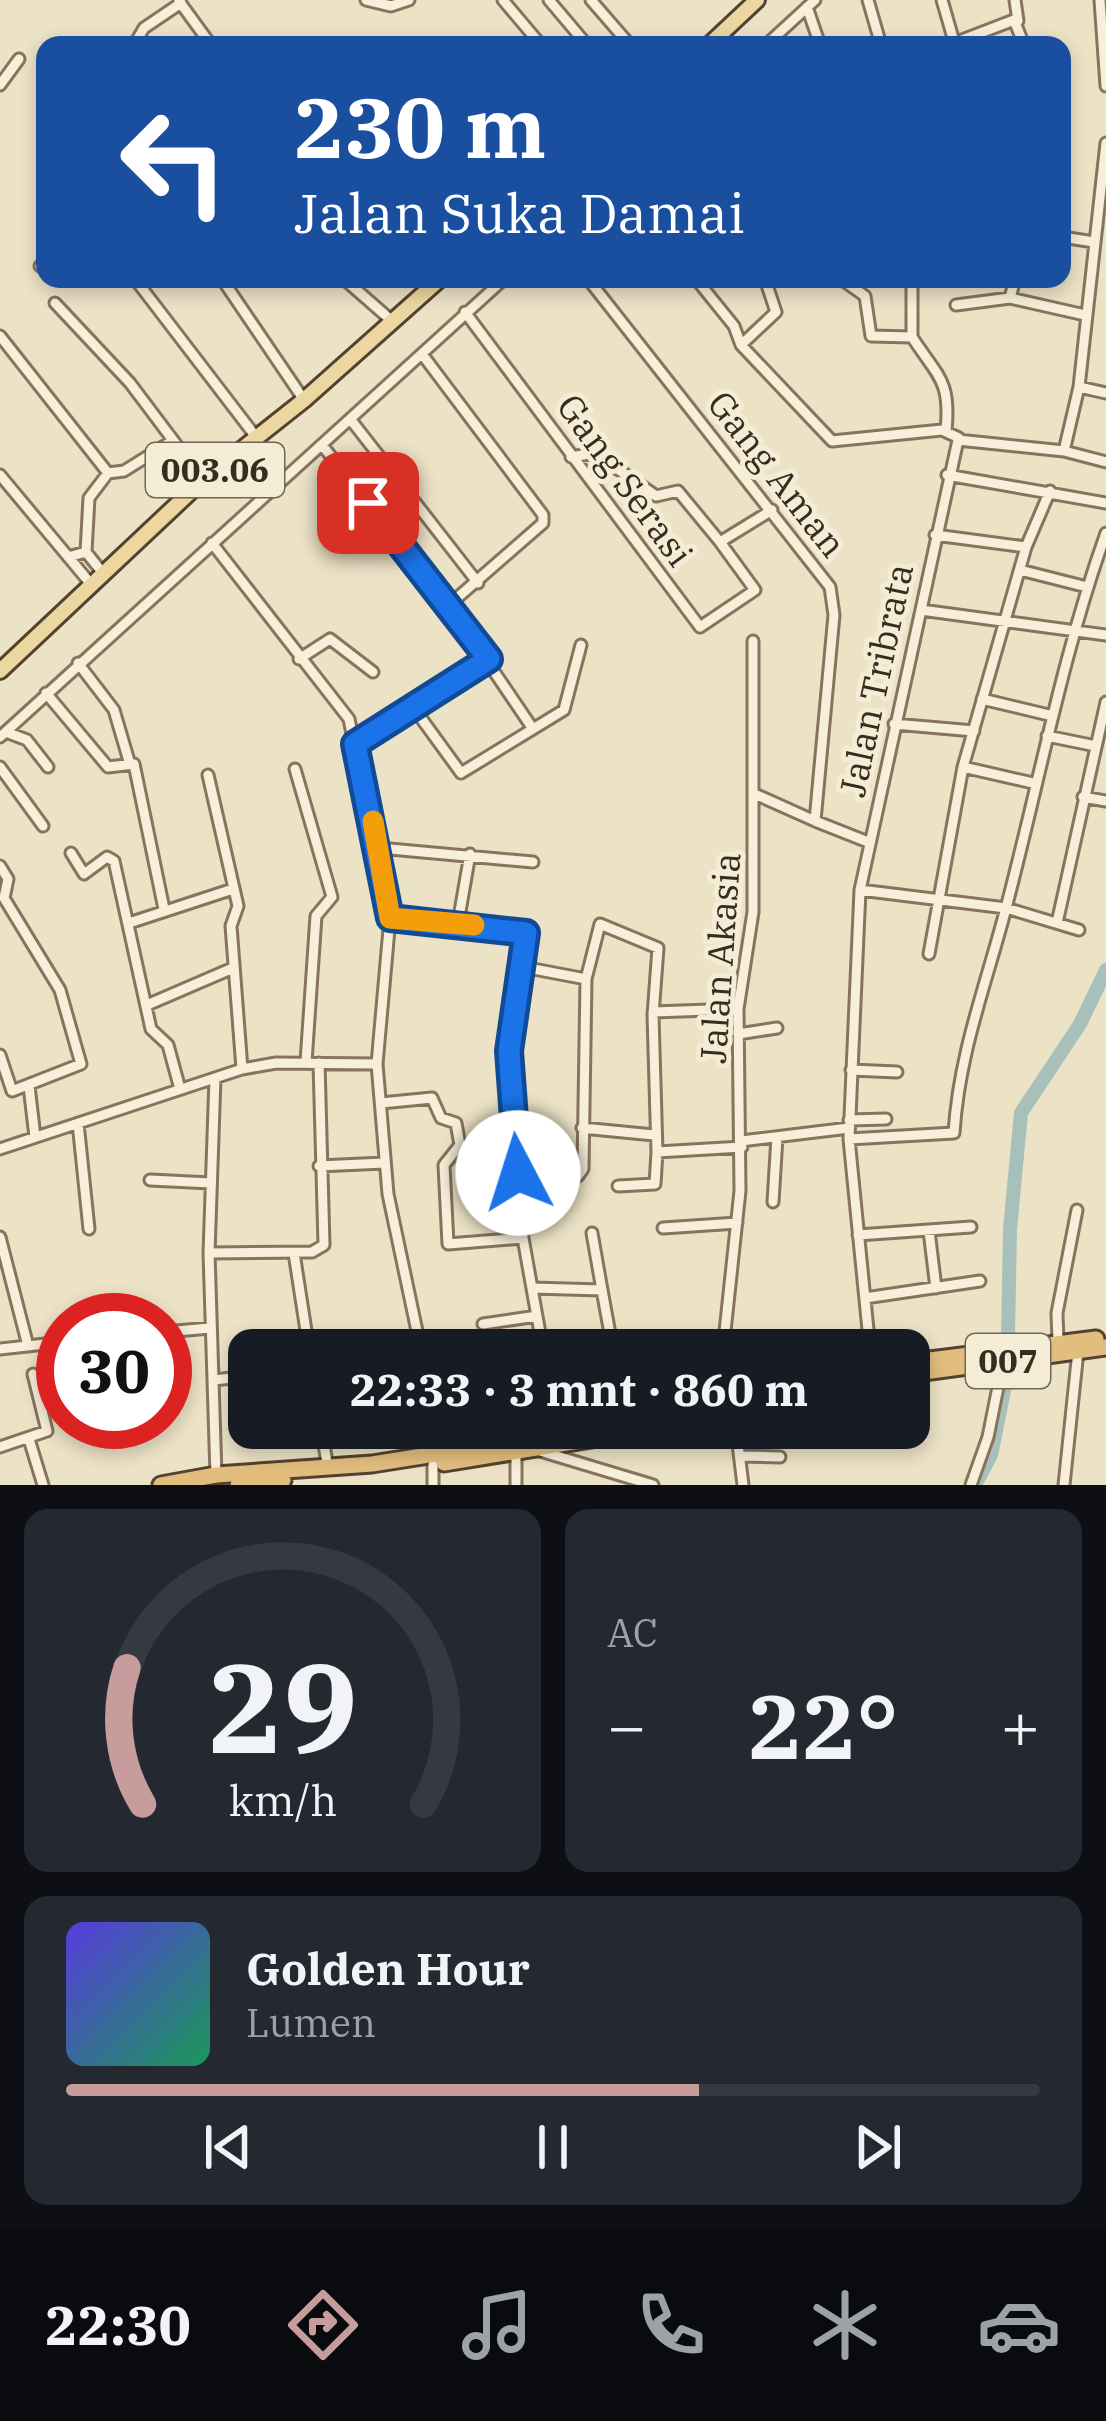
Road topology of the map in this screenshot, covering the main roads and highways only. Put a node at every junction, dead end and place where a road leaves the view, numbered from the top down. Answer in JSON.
{"nodes":[{"id":1,"x":757,"y":0,"type":"edge"},
{"id":2,"x":719,"y":36,"type":"edge"},
{"id":3,"x":430,"y":288,"type":"edge"},
{"id":4,"x":0,"y":671,"type":"edge"},
{"id":5,"x":1101,"y":1343,"type":"edge"},
{"id":6,"x":930,"y":1361,"type":"edge"},
{"id":7,"x":930,"y":1371,"type":"edge"},
{"id":8,"x":494,"y":1449,"type":"edge"},
{"id":9,"x":525,"y":1449,"type":"edge"},
{"id":10,"x":469,"y":1454,"type":"junction"},
{"id":11,"x":433,"y":1460,"type":"junction"},
{"id":12,"x":275,"y":1483,"type":"edge"},
{"id":13,"x":163,"y":1485,"type":"edge"},
{"id":14,"x":243,"y":1485,"type":"edge"}],
"edges":[{"from":1,"to":2,"type":"main road"},
{"from":3,"to":4,"type":"main road","number":"003.06"},
{"from":5,"to":6,"type":"highway","number":"007"},
{"from":5,"to":7,"type":"highway","number":"007"},
{"from":8,"to":10,"type":"highway"},
{"from":9,"to":10,"type":"highway"},
{"from":10,"to":11,"type":"highway"},
{"from":11,"to":12,"type":"highway"},
{"from":11,"to":13,"type":"highway"},
{"from":12,"to":14,"type":"highway"}]}
